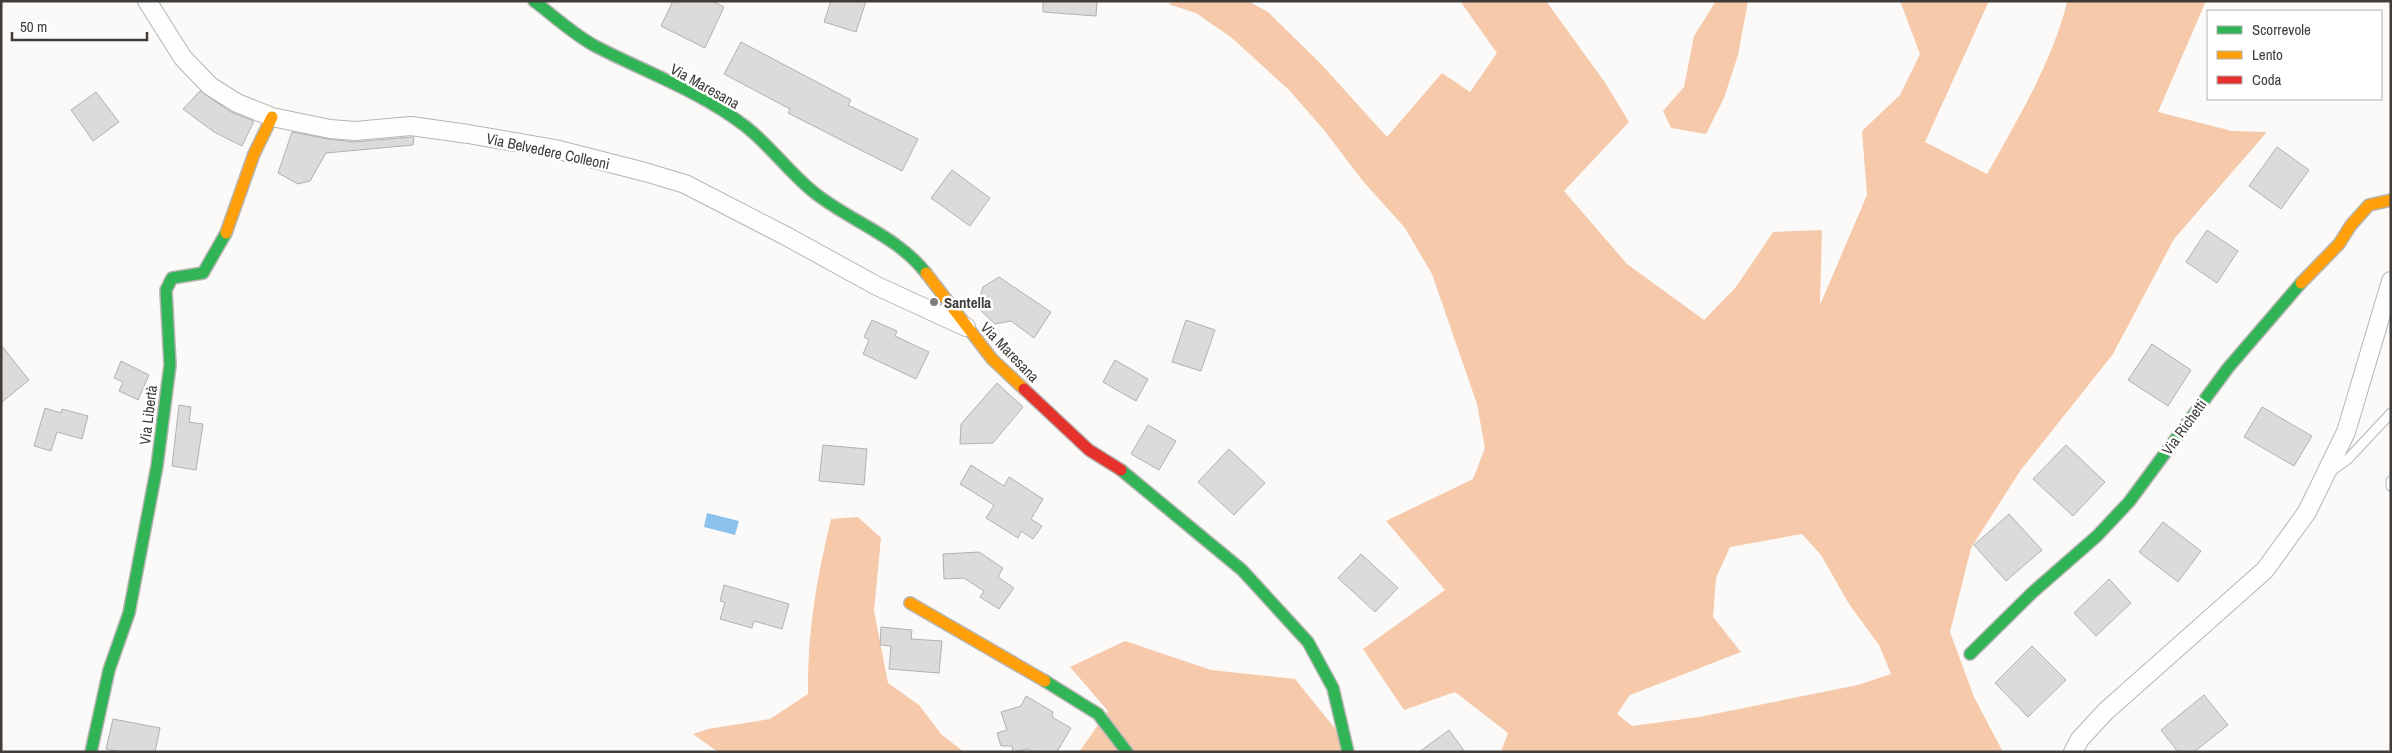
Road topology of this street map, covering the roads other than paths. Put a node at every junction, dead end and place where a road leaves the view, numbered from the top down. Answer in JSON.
{"nodes":[{"id":1,"x":147,"y":1,"type":"edge"},
{"id":2,"x":534,"y":1,"type":"edge"},
{"id":3,"x":272,"y":117,"type":"junction"},
{"id":4,"x":2391,"y":200,"type":"edge"},
{"id":5,"x":2391,"y":281,"type":"edge"},
{"id":6,"x":966,"y":327,"type":"junction"},
{"id":7,"x":2391,"y":413,"type":"edge"},
{"id":8,"x":2327,"y":474,"type":"junction"},
{"id":9,"x":2391,"y":481,"type":"edge"},
{"id":10,"x":2391,"y":486,"type":"edge"},
{"id":11,"x":910,"y":603,"type":"dead end"},
{"id":12,"x":1970,"y":654,"type":"dead end"},
{"id":13,"x":91,"y":752,"type":"edge"},
{"id":14,"x":1127,"y":752,"type":"edge"},
{"id":15,"x":1348,"y":752,"type":"edge"},
{"id":16,"x":2073,"y":752,"type":"edge"}],
"edges":[{"from":1,"to":3,"type":"street","name":"Via Belvedere Colleoni"},
{"from":2,"to":6,"type":"street","name":"Via Maresana"},
{"from":3,"to":6,"type":"street","name":"Via Belvedere Colleoni"},
{"from":3,"to":13,"type":"street","name":"Via Libertà"},
{"from":4,"to":12,"type":"street","name":"Via Richetti"},
{"from":5,"to":8,"type":"street"},
{"from":6,"to":15,"type":"street","name":"Via Maresana"},
{"from":7,"to":8,"type":"lane"},
{"from":8,"to":16,"type":"street"},
{"from":9,"to":10,"type":"lane"},
{"from":11,"to":14,"type":"street"}]}
